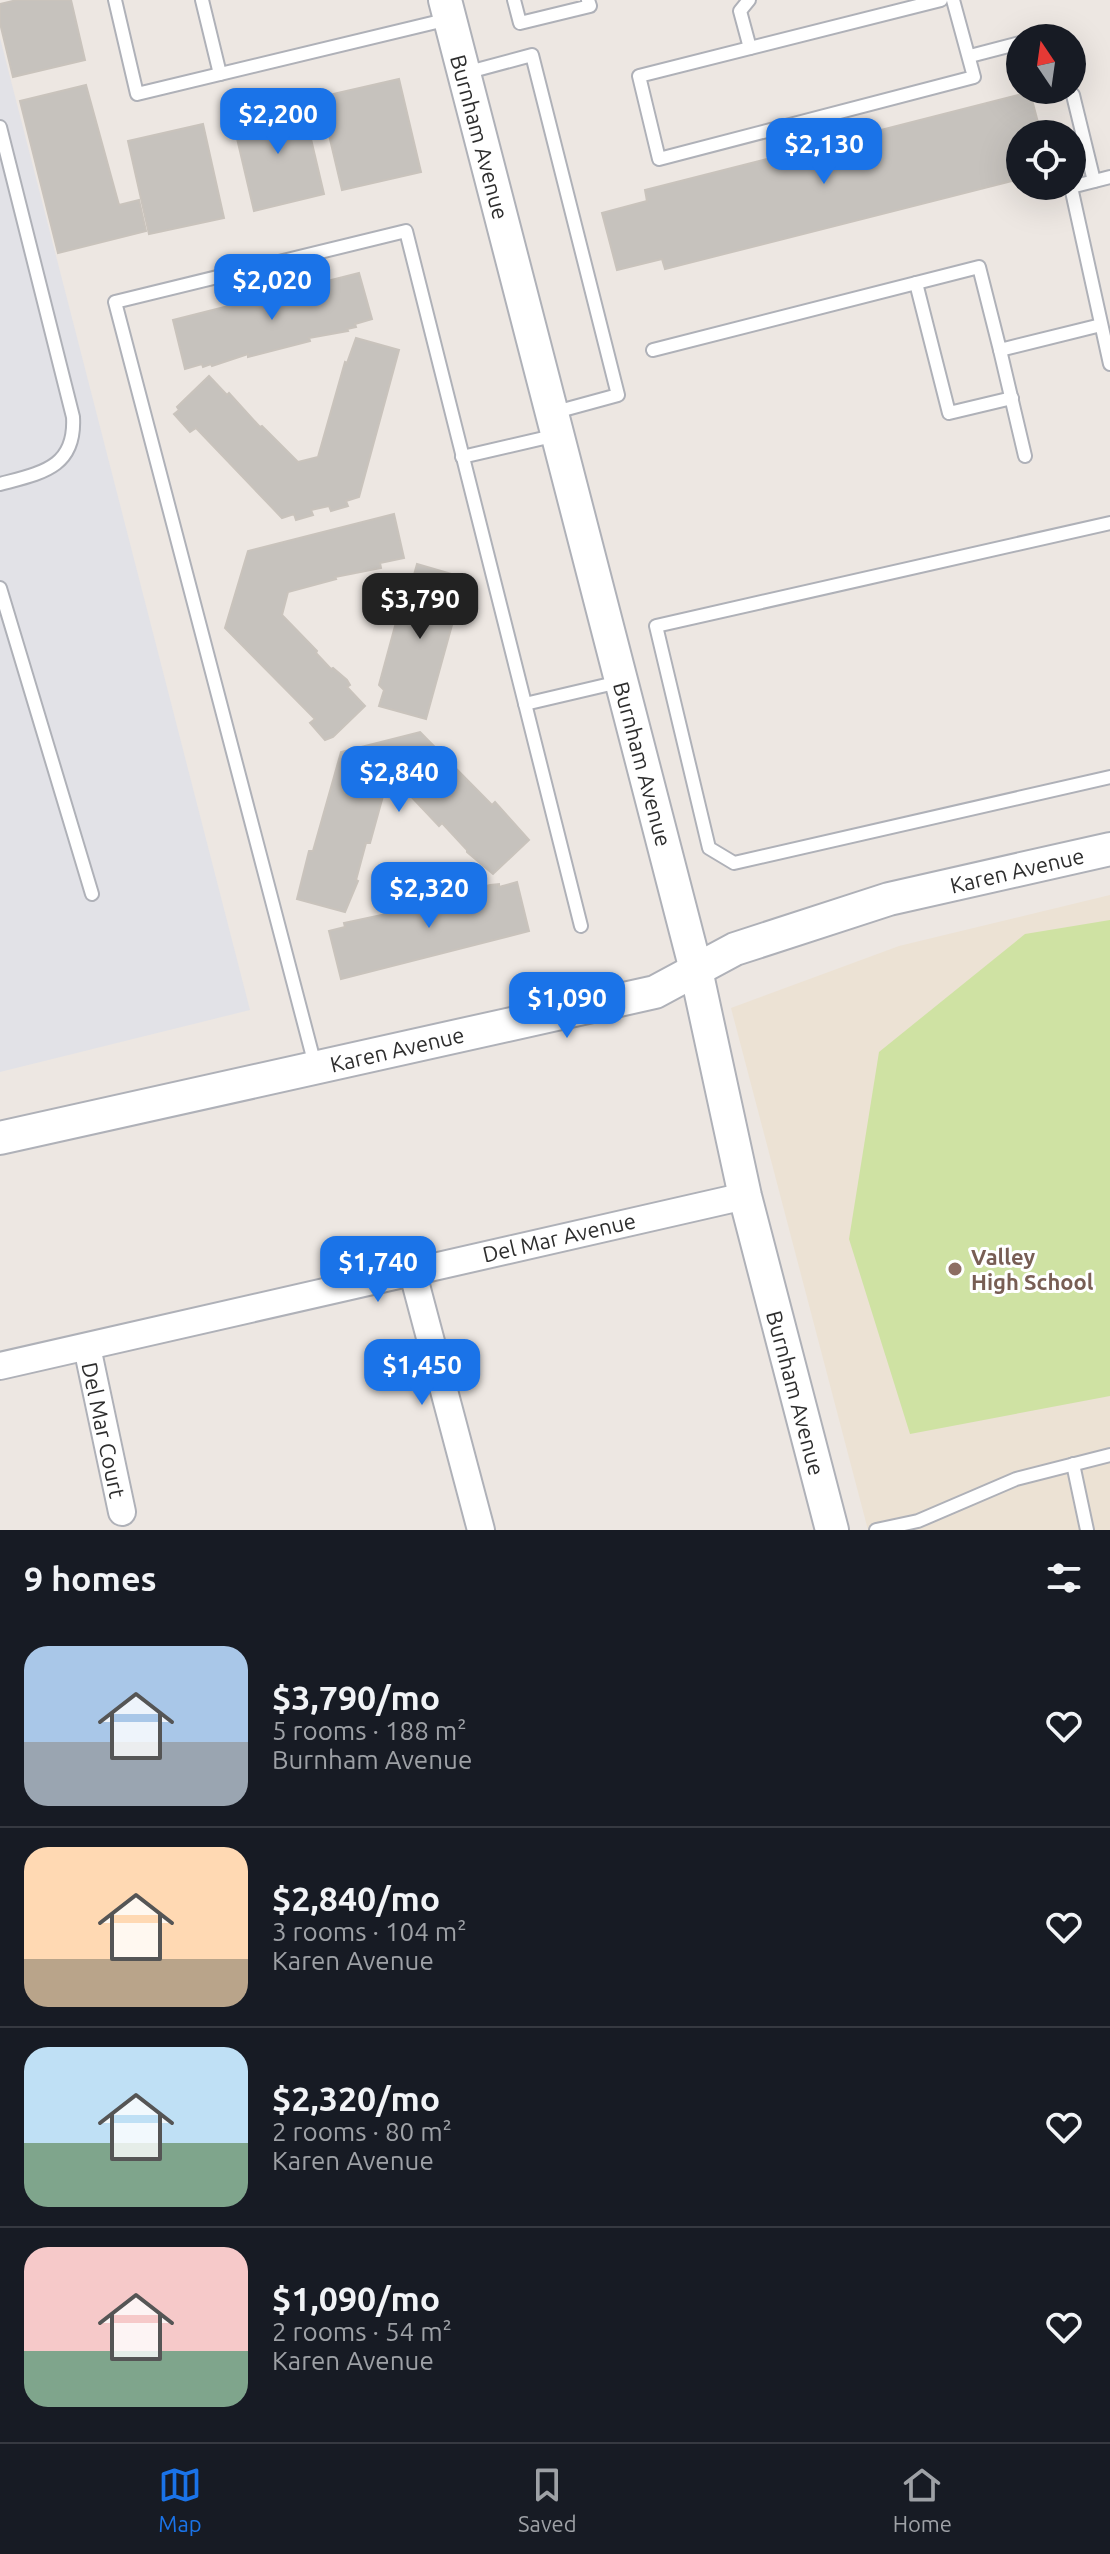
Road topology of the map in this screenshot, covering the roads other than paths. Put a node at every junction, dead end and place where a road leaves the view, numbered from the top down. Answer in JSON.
{"nodes":[{"id":1,"x":115,"y":0,"type":"edge"},
{"id":2,"x":202,"y":0,"type":"edge"},
{"id":3,"x":514,"y":0,"type":"edge"},
{"id":4,"x":588,"y":0,"type":"edge"},
{"id":5,"x":749,"y":0,"type":"edge"},
{"id":6,"x":941,"y":0,"type":"edge"},
{"id":7,"x":953,"y":0,"type":"edge"},
{"id":8,"x":448,"y":9,"type":"edge"},
{"id":9,"x":1006,"y":47,"type":"edge"},
{"id":10,"x":750,"y":48,"type":"junction"},
{"id":11,"x":970,"y":56,"type":"junction"},
{"id":12,"x":220,"y":74,"type":"junction"},
{"id":13,"x":464,"y":74,"type":"junction"},
{"id":14,"x":1075,"y":104,"type":"edge"},
{"id":15,"x":0,"y":127,"type":"edge"},
{"id":16,"x":1110,"y":177,"type":"edge"},
{"id":17,"x":1094,"y":181,"type":"junction"},
{"id":18,"x":916,"y":283,"type":"junction"},
{"id":19,"x":1110,"y":300,"type":"edge"},
{"id":20,"x":1097,"y":303,"type":"junction"},
{"id":21,"x":1101,"y":325,"type":"junction"},
{"id":22,"x":653,"y":350,"type":"dead end"},
{"id":23,"x":1000,"y":350,"type":"junction"},
{"id":24,"x":1110,"y":364,"type":"edge"},
{"id":25,"x":1012,"y":398,"type":"junction"},
{"id":26,"x":555,"y":424,"type":"junction"},
{"id":27,"x":1025,"y":456,"type":"dead end"},
{"id":28,"x":462,"y":457,"type":"junction"},
{"id":29,"x":0,"y":484,"type":"edge"},
{"id":30,"x":1110,"y":523,"type":"edge"},
{"id":31,"x":1,"y":592,"type":"edge"},
{"id":32,"x":621,"y":681,"type":"junction"},
{"id":33,"x":525,"y":704,"type":"junction"},
{"id":34,"x":1110,"y":777,"type":"edge"},
{"id":35,"x":1110,"y":849,"type":"edge"},
{"id":36,"x":92,"y":894,"type":"dead end"},
{"id":37,"x":581,"y":926,"type":"dead end"},
{"id":38,"x":696,"y":970,"type":"junction"},
{"id":39,"x":315,"y":1067,"type":"junction"},
{"id":40,"x":0,"y":1138,"type":"edge"},
{"id":41,"x":745,"y":1196,"type":"junction"},
{"id":42,"x":412,"y":1270,"type":"junction"},
{"id":43,"x":87,"y":1347,"type":"junction"},
{"id":44,"x":0,"y":1366,"type":"edge"},
{"id":45,"x":1110,"y":1455,"type":"edge"},
{"id":46,"x":1073,"y":1464,"type":"junction"},
{"id":47,"x":122,"y":1512,"type":"dead end"},
{"id":48,"x":919,"y":1525,"type":"edge"},
{"id":49,"x":481,"y":1530,"type":"edge"},
{"id":50,"x":832,"y":1530,"type":"edge"},
{"id":51,"x":876,"y":1530,"type":"edge"},
{"id":52,"x":1087,"y":1530,"type":"edge"}],
"edges":[{"from":1,"to":12,"type":"lane"},
{"from":2,"to":12,"type":"lane"},
{"from":3,"to":4,"type":"lane"},
{"from":5,"to":10,"type":"lane"},
{"from":6,"to":10,"type":"lane"},
{"from":7,"to":11,"type":"lane"},
{"from":8,"to":12,"type":"lane"},
{"from":8,"to":13,"type":"street","name":"Burnham Avenue"},
{"from":9,"to":11,"type":"lane"},
{"from":10,"to":11,"type":"lane"},
{"from":13,"to":26,"type":"street","name":"Burnham Avenue"},
{"from":13,"to":26,"type":"lane"},
{"from":14,"to":17,"type":"lane"},
{"from":15,"to":29,"type":"lane"},
{"from":16,"to":17,"type":"lane"},
{"from":17,"to":20,"type":"lane"},
{"from":18,"to":22,"type":"lane"},
{"from":18,"to":23,"type":"lane"},
{"from":18,"to":25,"type":"lane"},
{"from":19,"to":20,"type":"lane"},
{"from":20,"to":21,"type":"lane"},
{"from":21,"to":23,"type":"lane"},
{"from":21,"to":24,"type":"lane"},
{"from":23,"to":25,"type":"lane"},
{"from":25,"to":27,"type":"lane"},
{"from":26,"to":28,"type":"lane"},
{"from":26,"to":32,"type":"street","name":"Burnham Avenue"},
{"from":28,"to":33,"type":"lane"},
{"from":28,"to":39,"type":"lane"},
{"from":30,"to":34,"type":"lane"},
{"from":31,"to":36,"type":"lane"},
{"from":32,"to":33,"type":"lane"},
{"from":32,"to":38,"type":"street","name":"Burnham Avenue"},
{"from":33,"to":37,"type":"lane"},
{"from":35,"to":38,"type":"street","name":"Karen Avenue"},
{"from":38,"to":39,"type":"street","name":"Karen Avenue"},
{"from":38,"to":41,"type":"street","name":"Burnham Avenue"},
{"from":39,"to":40,"type":"street","name":"Karen Avenue"},
{"from":41,"to":42,"type":"street","name":"Del Mar Avenue"},
{"from":41,"to":50,"type":"street","name":"Burnham Avenue"},
{"from":42,"to":43,"type":"street","name":"Del Mar Avenue"},
{"from":42,"to":49,"type":"street"},
{"from":43,"to":44,"type":"street","name":"Del Mar Avenue"},
{"from":43,"to":47,"type":"street","name":"Del Mar Court"},
{"from":45,"to":46,"type":"lane"},
{"from":46,"to":48,"type":"lane"},
{"from":46,"to":52,"type":"lane"},
{"from":48,"to":51,"type":"lane"}]}
